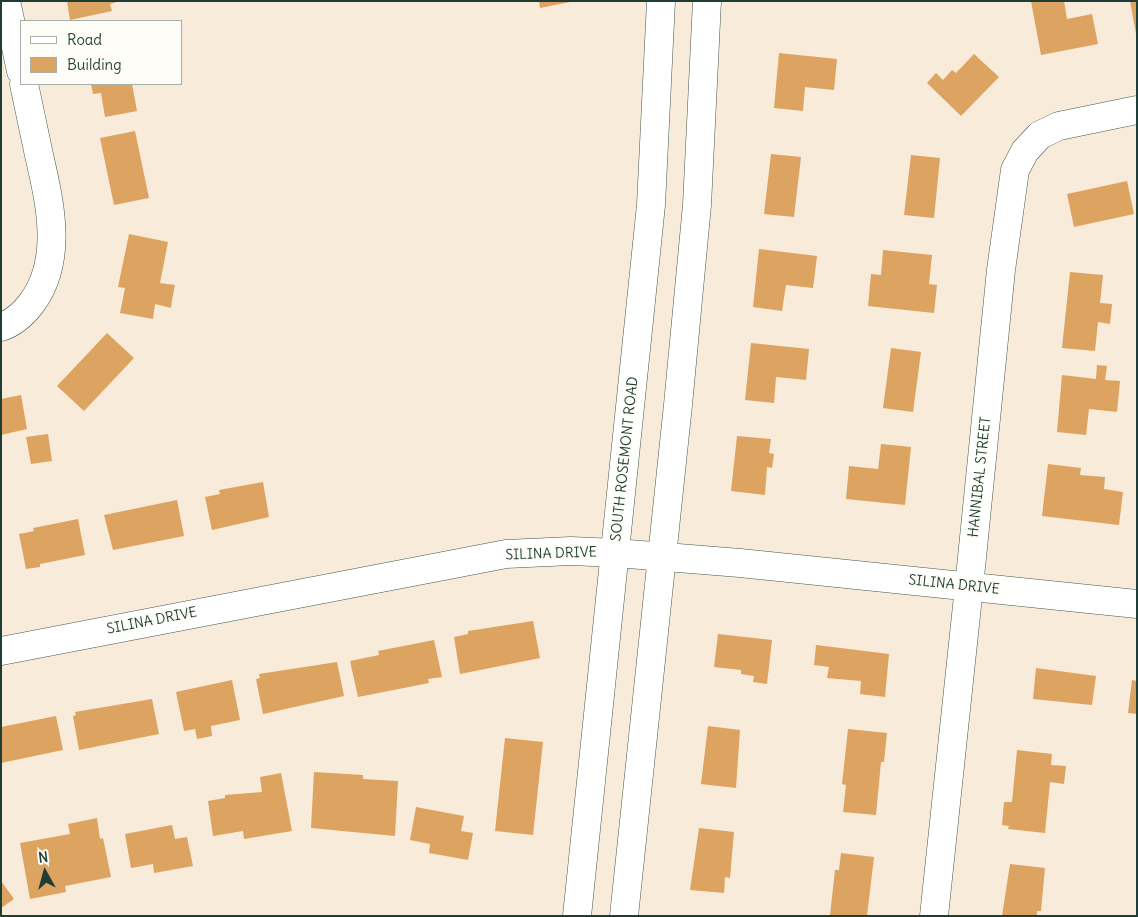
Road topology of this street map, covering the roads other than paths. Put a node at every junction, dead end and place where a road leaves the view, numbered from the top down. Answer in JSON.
{"nodes":[{"id":1,"x":6,"y":1,"type":"edge"},
{"id":2,"x":661,"y":1,"type":"edge"},
{"id":3,"x":708,"y":1,"type":"edge"},
{"id":4,"x":20,"y":66,"type":"edge"},
{"id":5,"x":24,"y":85,"type":"edge"},
{"id":6,"x":1131,"y":111,"type":"edge"},
{"id":7,"x":1,"y":327,"type":"edge"},
{"id":8,"x":616,"y":553,"type":"junction"},
{"id":9,"x":662,"y":557,"type":"junction"},
{"id":10,"x":969,"y":587,"type":"junction"},
{"id":11,"x":1137,"y":604,"type":"edge"},
{"id":12,"x":1,"y":651,"type":"edge"},
{"id":13,"x":577,"y":916,"type":"edge"},
{"id":14,"x":624,"y":916,"type":"edge"},
{"id":15,"x":934,"y":916,"type":"edge"}],
"edges":[{"from":1,"to":4,"type":"street"},
{"from":2,"to":8,"type":"street","name":"SOUTH ROSEMONT ROAD"},
{"from":3,"to":9,"type":"street"},
{"from":5,"to":7,"type":"street"},
{"from":6,"to":10,"type":"street","name":"HANNIBAL STREET"},
{"from":8,"to":9,"type":"street","name":"SILINA DRIVE"},
{"from":8,"to":12,"type":"street","name":"SILINA DRIVE"},
{"from":8,"to":13,"type":"street","name":"SOUTH ROSEMONT ROAD"},
{"from":9,"to":10,"type":"street","name":"SILINA DRIVE"},
{"from":9,"to":14,"type":"street"},
{"from":10,"to":11,"type":"street","name":"SILINA DRIVE"},
{"from":10,"to":15,"type":"street","name":"HANNIBAL STREET"}]}
